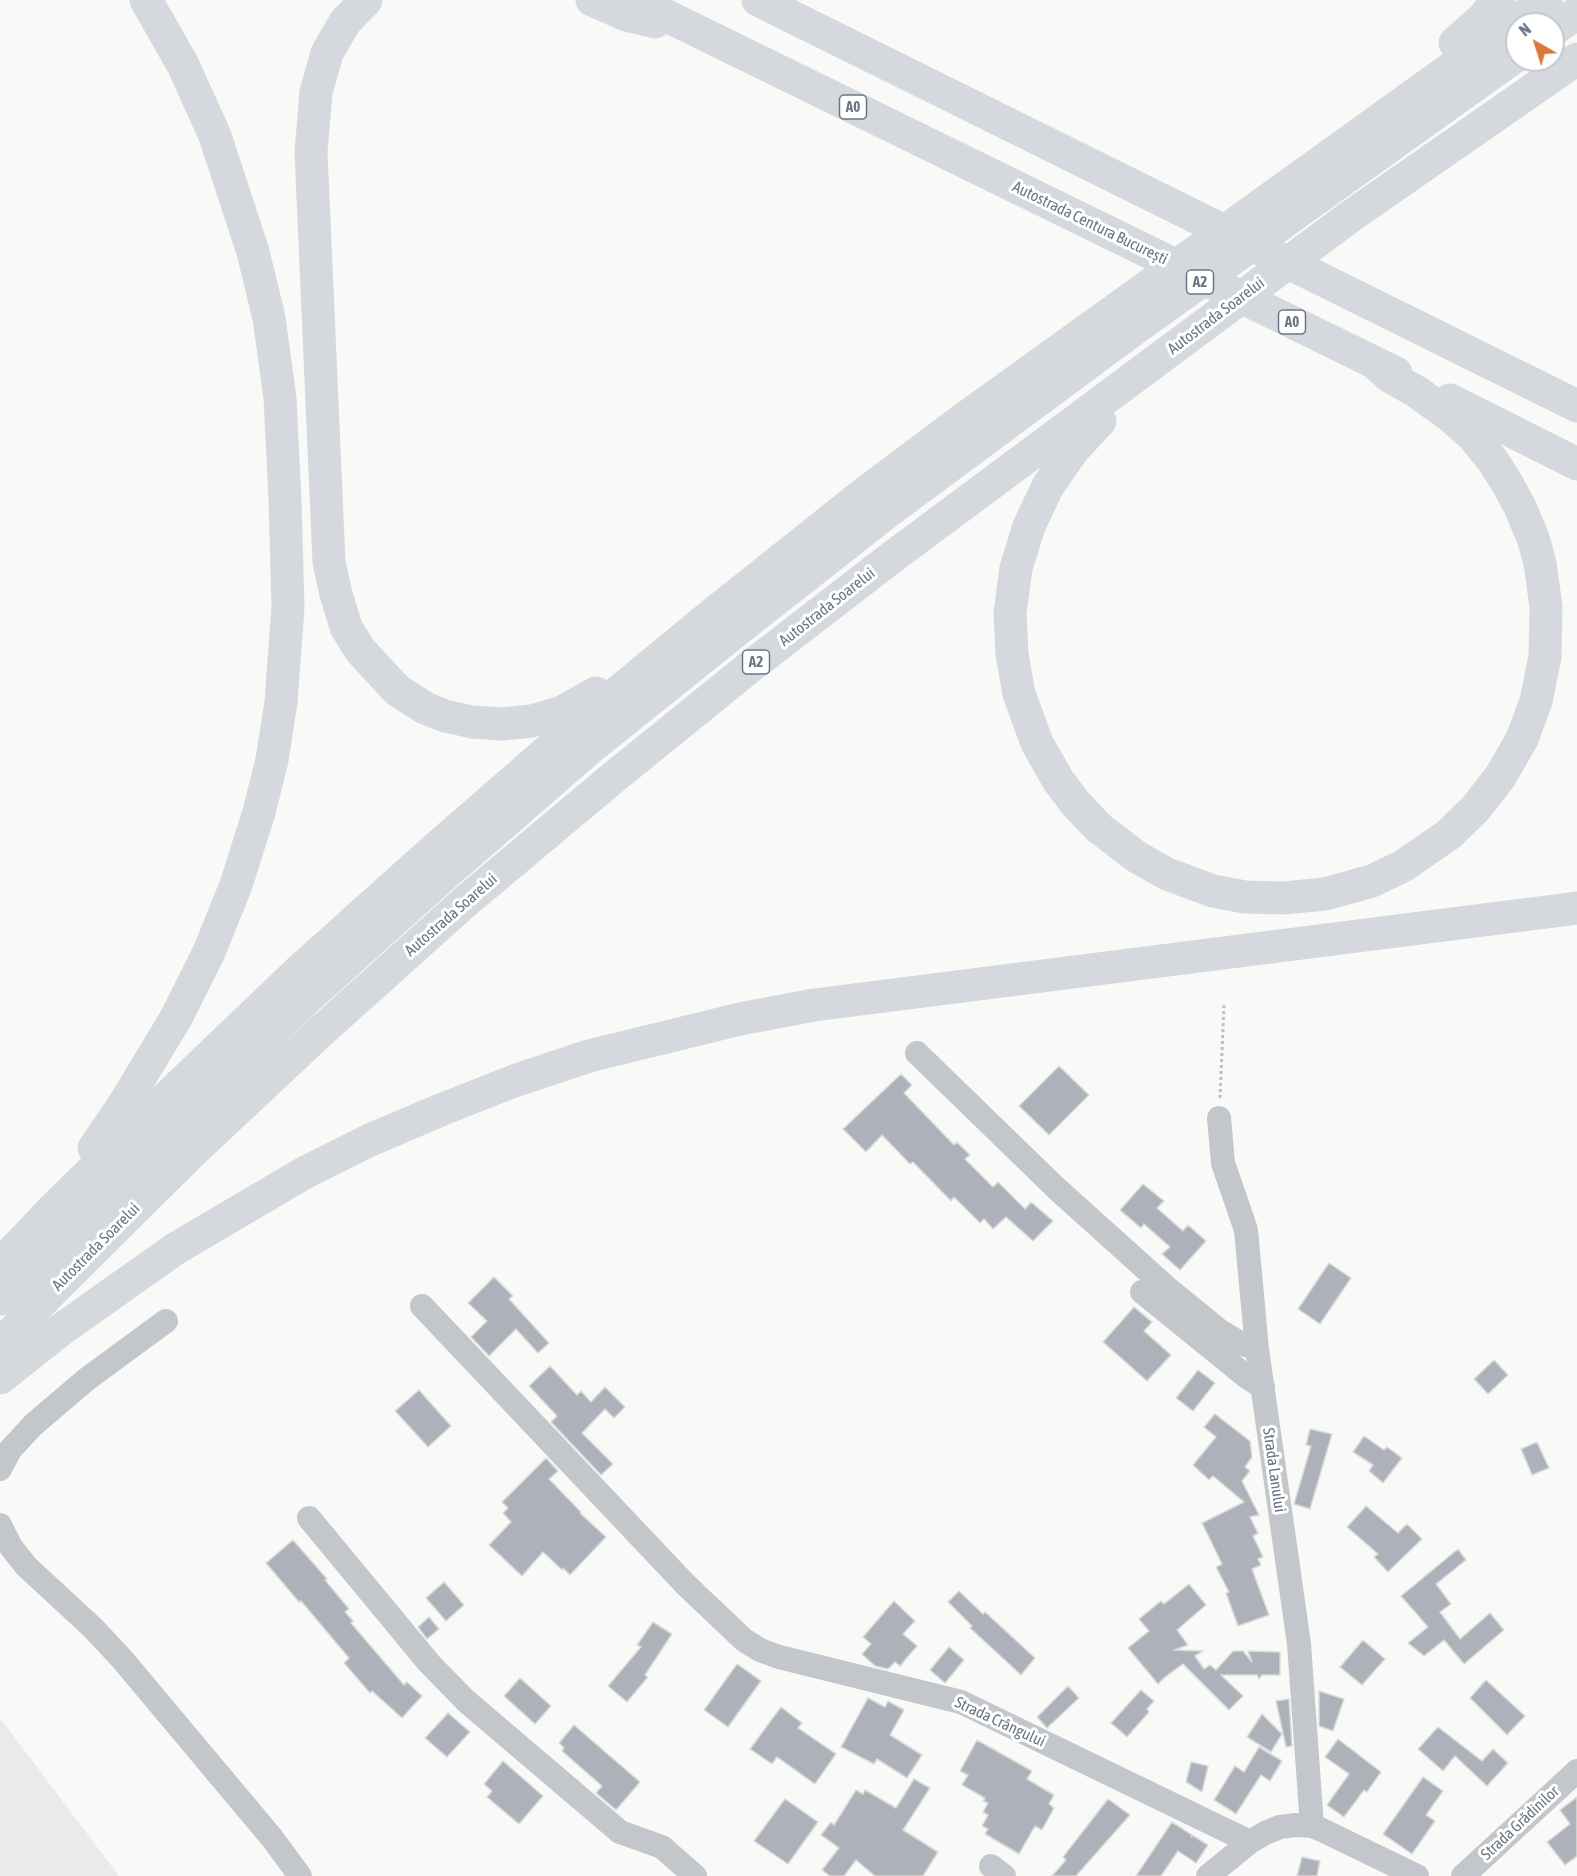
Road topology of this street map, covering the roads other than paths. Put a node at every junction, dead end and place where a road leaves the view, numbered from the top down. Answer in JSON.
{"nodes":[{"id":1,"x":146,"y":0,"type":"edge"},
{"id":2,"x":366,"y":0,"type":"edge"},
{"id":3,"x":592,"y":0,"type":"edge"},
{"id":4,"x":634,"y":0,"type":"edge"},
{"id":5,"x":758,"y":0,"type":"edge"},
{"id":6,"x":1498,"y":0,"type":"edge"},
{"id":7,"x":1546,"y":0,"type":"edge"},
{"id":8,"x":700,"y":32,"type":"junction"},
{"id":9,"x":1577,"y":59,"type":"edge"},
{"id":10,"x":1505,"y":64,"type":"edge"},
{"id":11,"x":1577,"y":79,"type":"edge"},
{"id":12,"x":1384,"y":115,"type":"junction"},
{"id":13,"x":1422,"y":167,"type":"junction"},
{"id":14,"x":1180,"y":343,"type":"junction"},
{"id":15,"x":1375,"y":363,"type":"junction"},
{"id":16,"x":1577,"y":406,"type":"edge"},
{"id":17,"x":1577,"y":464,"type":"edge"},
{"id":18,"x":714,"y":613,"type":"junction"},
{"id":19,"x":1577,"y":908,"type":"edge"},
{"id":20,"x":917,"y":1053,"type":"dead end"},
{"id":21,"x":1219,"y":1118,"type":"road end"},
{"id":22,"x":50,"y":1212,"type":"junction"},
{"id":23,"x":0,"y":1265,"type":"edge"},
{"id":24,"x":1142,"y":1292,"type":"dead end"},
{"id":25,"x":0,"y":1299,"type":"edge"},
{"id":26,"x":422,"y":1306,"type":"dead end"},
{"id":27,"x":166,"y":1321,"type":"dead end"},
{"id":28,"x":0,"y":1345,"type":"edge"},
{"id":29,"x":1257,"y":1349,"type":"junction"},
{"id":30,"x":0,"y":1378,"type":"edge"},
{"id":31,"x":1263,"y":1387,"type":"junction"},
{"id":32,"x":0,"y":1469,"type":"edge"},
{"id":33,"x":309,"y":1518,"type":"dead end"},
{"id":34,"x":0,"y":1525,"type":"edge"},
{"id":35,"x":1577,"y":1771,"type":"edge"},
{"id":36,"x":1312,"y":1826,"type":"junction"},
{"id":37,"x":1250,"y":1842,"type":"junction"},
{"id":38,"x":300,"y":1876,"type":"edge"},
{"id":39,"x":695,"y":1876,"type":"edge"},
{"id":40,"x":1208,"y":1876,"type":"edge"},
{"id":41,"x":1417,"y":1876,"type":"edge"},
{"id":42,"x":1464,"y":1876,"type":"edge"}],
"edges":[{"from":1,"to":22,"type":"highway"},
{"from":2,"to":18,"type":"highway"},
{"from":3,"to":8,"type":"highway"},
{"from":4,"to":8,"type":"highway","name":"Autostrada Centura București","number":"A0"},
{"from":5,"to":16,"type":"highway"},
{"from":6,"to":12,"type":"highway"},
{"from":7,"to":12,"type":"highway"},
{"from":8,"to":15,"type":"highway","name":"Autostrada Centura București","number":"A0"},
{"from":9,"to":13,"type":"highway","name":"Autostrada Soarelui","number":"A2"},
{"from":10,"to":25,"type":"highway","name":"Autostrada Soarelui","number":"A2"},
{"from":11,"to":13,"type":"highway"},
{"from":12,"to":18,"type":"highway"},
{"from":13,"to":14,"type":"highway","name":"Autostrada Soarelui","number":"A2"},
{"from":14,"to":15,"type":"highway"},
{"from":14,"to":28,"type":"highway","name":"Autostrada Soarelui","number":"A2"},
{"from":15,"to":17,"type":"highway","name":"Autostrada Centura București","number":"A0"},
{"from":18,"to":22,"type":"highway"},
{"from":19,"to":30,"type":"highway"},
{"from":20,"to":29,"type":"street"},
{"from":21,"to":29,"type":"street","name":"Strada Lanului"},
{"from":22,"to":23,"type":"highway"},
{"from":24,"to":31,"type":"street"},
{"from":26,"to":37,"type":"street","name":"Strada Crângului"},
{"from":27,"to":32,"type":"street"},
{"from":29,"to":31,"type":"street","name":"Strada Lanului"},
{"from":31,"to":36,"type":"street","name":"Strada Lanului"},
{"from":33,"to":39,"type":"street"},
{"from":34,"to":38,"type":"street"},
{"from":35,"to":42,"type":"street","name":"Strada Grădinilor"},
{"from":36,"to":37,"type":"street"},
{"from":36,"to":41,"type":"street"},
{"from":37,"to":40,"type":"street"}]}
